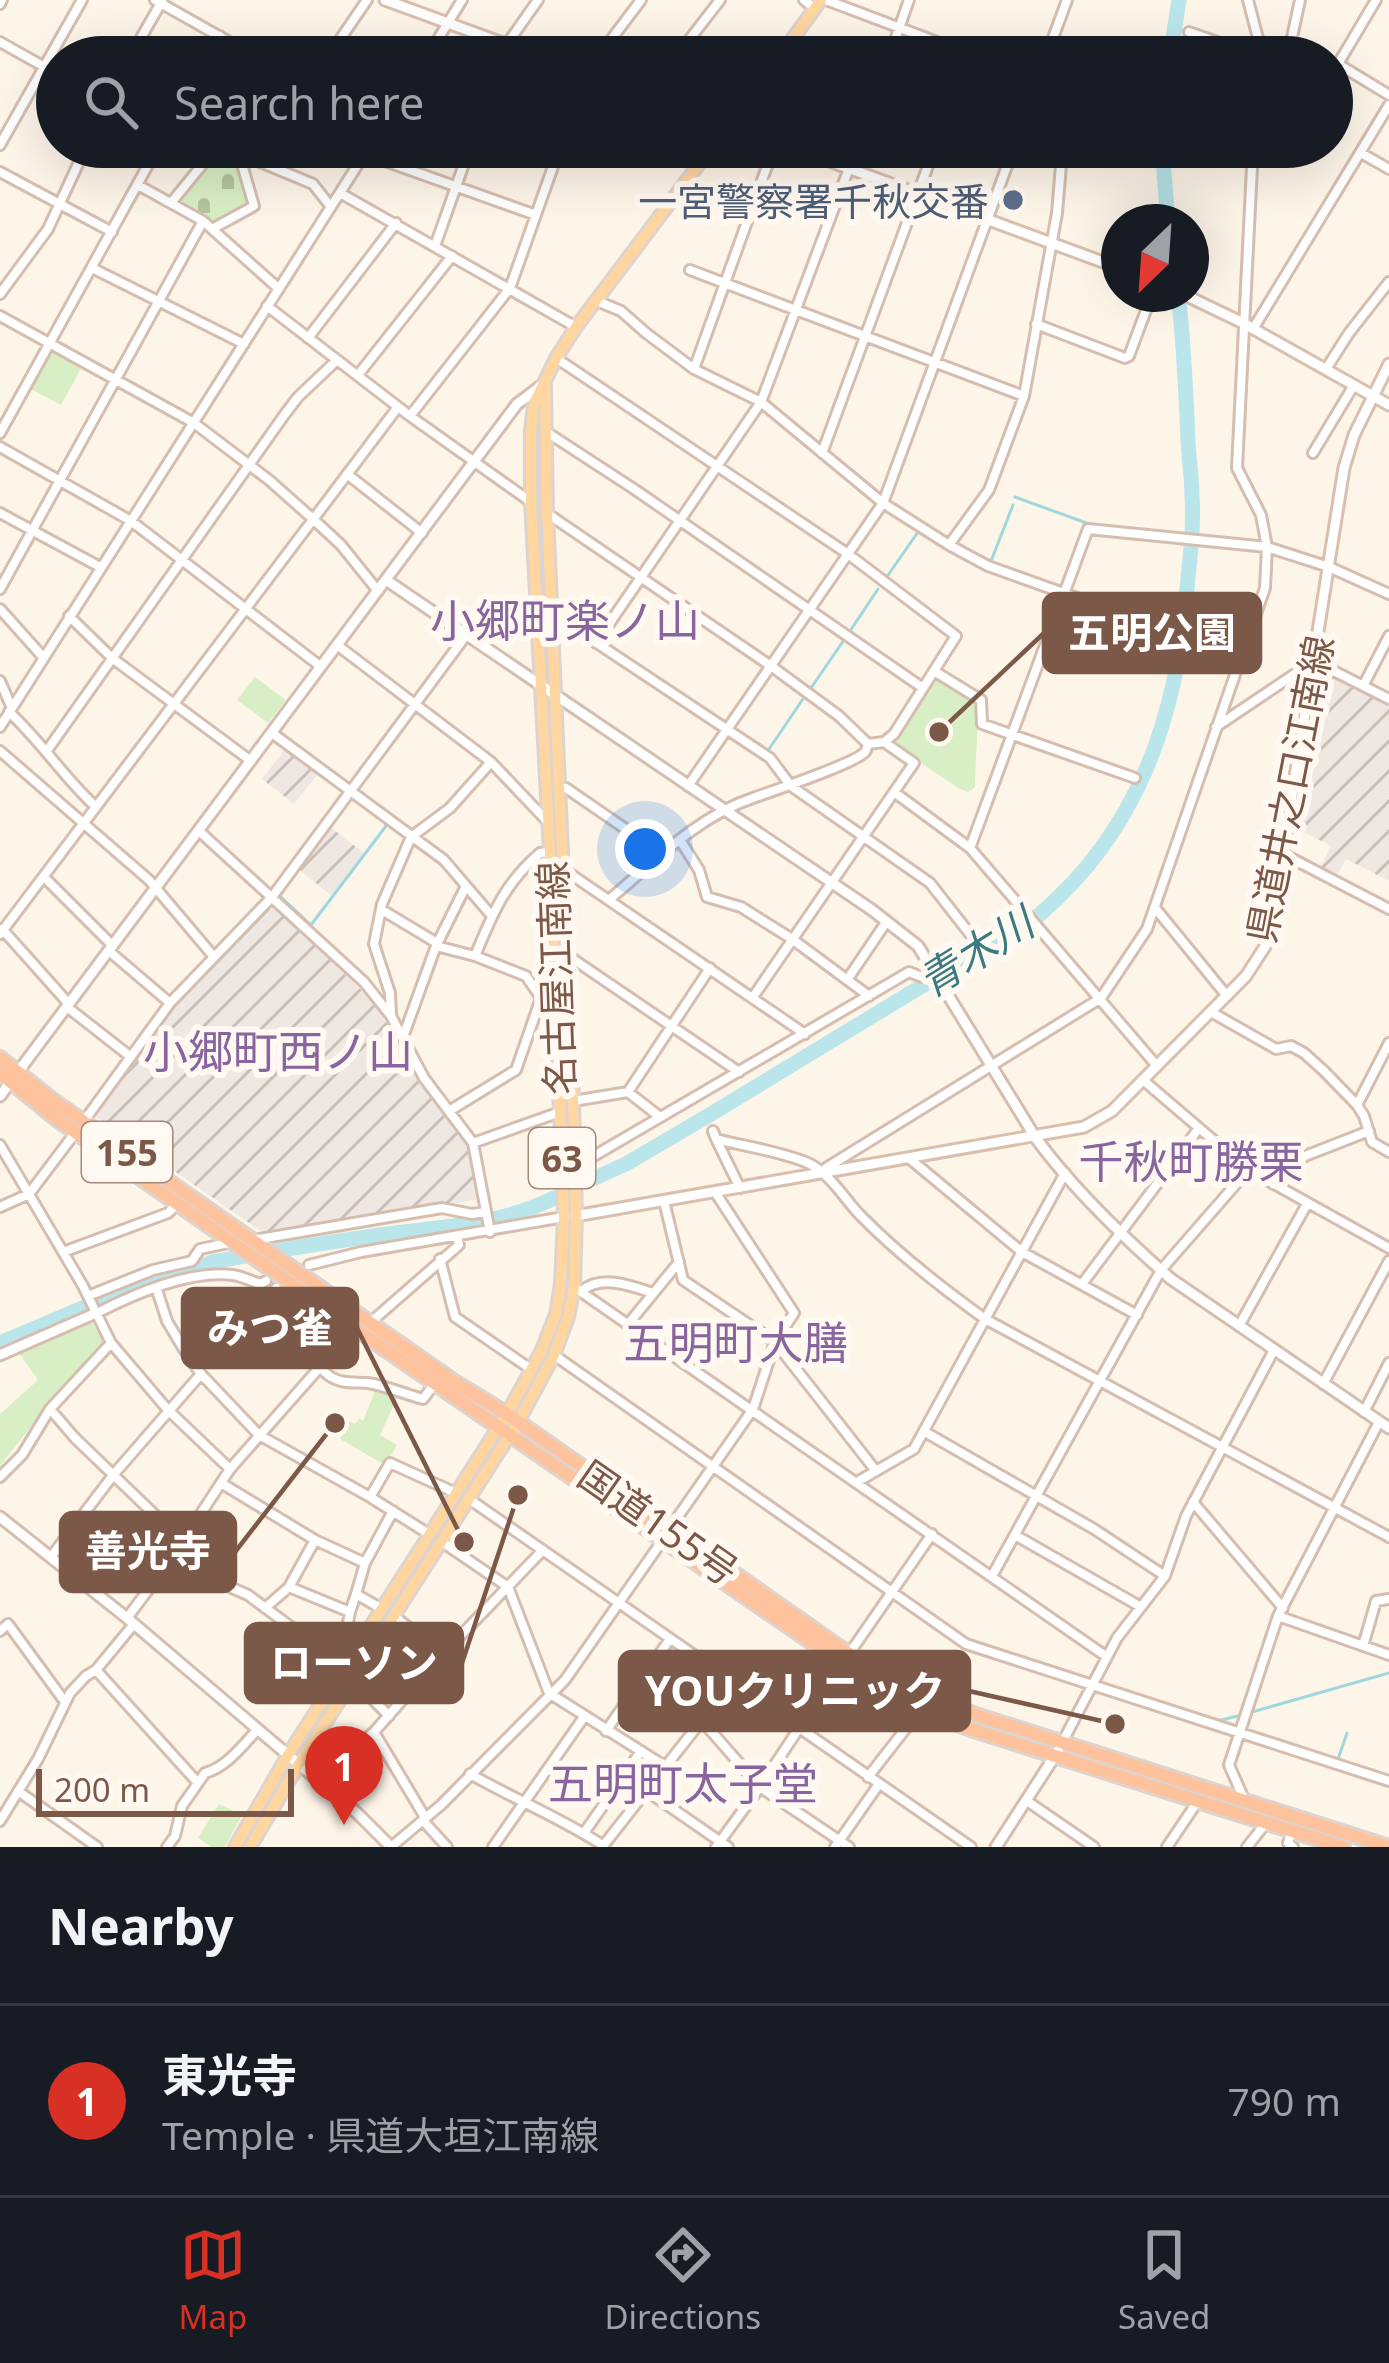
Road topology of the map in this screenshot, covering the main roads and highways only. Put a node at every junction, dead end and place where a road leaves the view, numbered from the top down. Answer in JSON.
{"nodes":[{"id":1,"x":821,"y":3,"type":"edge"},
{"id":2,"x":795,"y":36,"type":"edge"},
{"id":3,"x":696,"y":168,"type":"edge"},
{"id":4,"x":545,"y":382,"type":"junction"},
{"id":5,"x":0,"y":1058,"type":"edge"},
{"id":6,"x":9,"y":1076,"type":"edge"},
{"id":7,"x":80,"y":1127,"type":"junction"},
{"id":8,"x":570,"y":1216,"type":"junction"},
{"id":9,"x":245,"y":1242,"type":"junction"},
{"id":10,"x":365,"y":1327,"type":"junction"},
{"id":11,"x":508,"y":1424,"type":"junction"},
{"id":12,"x":387,"y":1612,"type":"junction"},
{"id":13,"x":845,"y":1659,"type":"junction"},
{"id":14,"x":294,"y":1759,"type":"junction"},
{"id":15,"x":235,"y":1847,"type":"edge"},
{"id":16,"x":250,"y":1847,"type":"edge"},
{"id":17,"x":1343,"y":1847,"type":"edge"},
{"id":18,"x":1389,"y":1847,"type":"edge"}],
"edges":[{"from":1,"to":2,"type":"main road"},
{"from":3,"to":4,"type":"main road","name":"名古屋江南線","number":"63"},
{"from":4,"to":8,"type":"main road","name":"名古屋江南線","number":"63"},
{"from":4,"to":8,"type":"main road","name":"名古屋江南線","number":"63"},
{"from":5,"to":6,"type":"highway","name":"国道155号","number":"155"},
{"from":6,"to":7,"type":"highway","name":"国道155号","number":"155"},
{"from":7,"to":9,"type":"highway","name":"国道155号","number":"155"},
{"from":7,"to":9,"type":"highway","name":"国道155号","number":"155"},
{"from":8,"to":11,"type":"main road","name":"名古屋江南線","number":"63"},
{"from":8,"to":11,"type":"main road","name":"名古屋江南線","number":"63"},
{"from":9,"to":10,"type":"highway","name":"国道155号","number":"155"},
{"from":9,"to":10,"type":"highway","name":"国道155号","number":"155"},
{"from":10,"to":11,"type":"highway","name":"国道155号","number":"155"},
{"from":10,"to":11,"type":"highway","name":"国道155号","number":"155"},
{"from":11,"to":12,"type":"main road","name":"名古屋江南線","number":"63"},
{"from":11,"to":13,"type":"highway","name":"国道155号","number":"155"},
{"from":12,"to":14,"type":"main road","name":"名古屋江南線","number":"63"},
{"from":12,"to":14,"type":"main road","name":"名古屋江南線","number":"63"},
{"from":13,"to":17,"type":"highway","name":"国道155号","number":"155"},
{"from":13,"to":18,"type":"highway","name":"国道155号","number":"155"},
{"from":14,"to":15,"type":"main road","name":"名古屋江南線","number":"63"},
{"from":14,"to":16,"type":"main road","name":"名古屋江南線","number":"63"}]}
